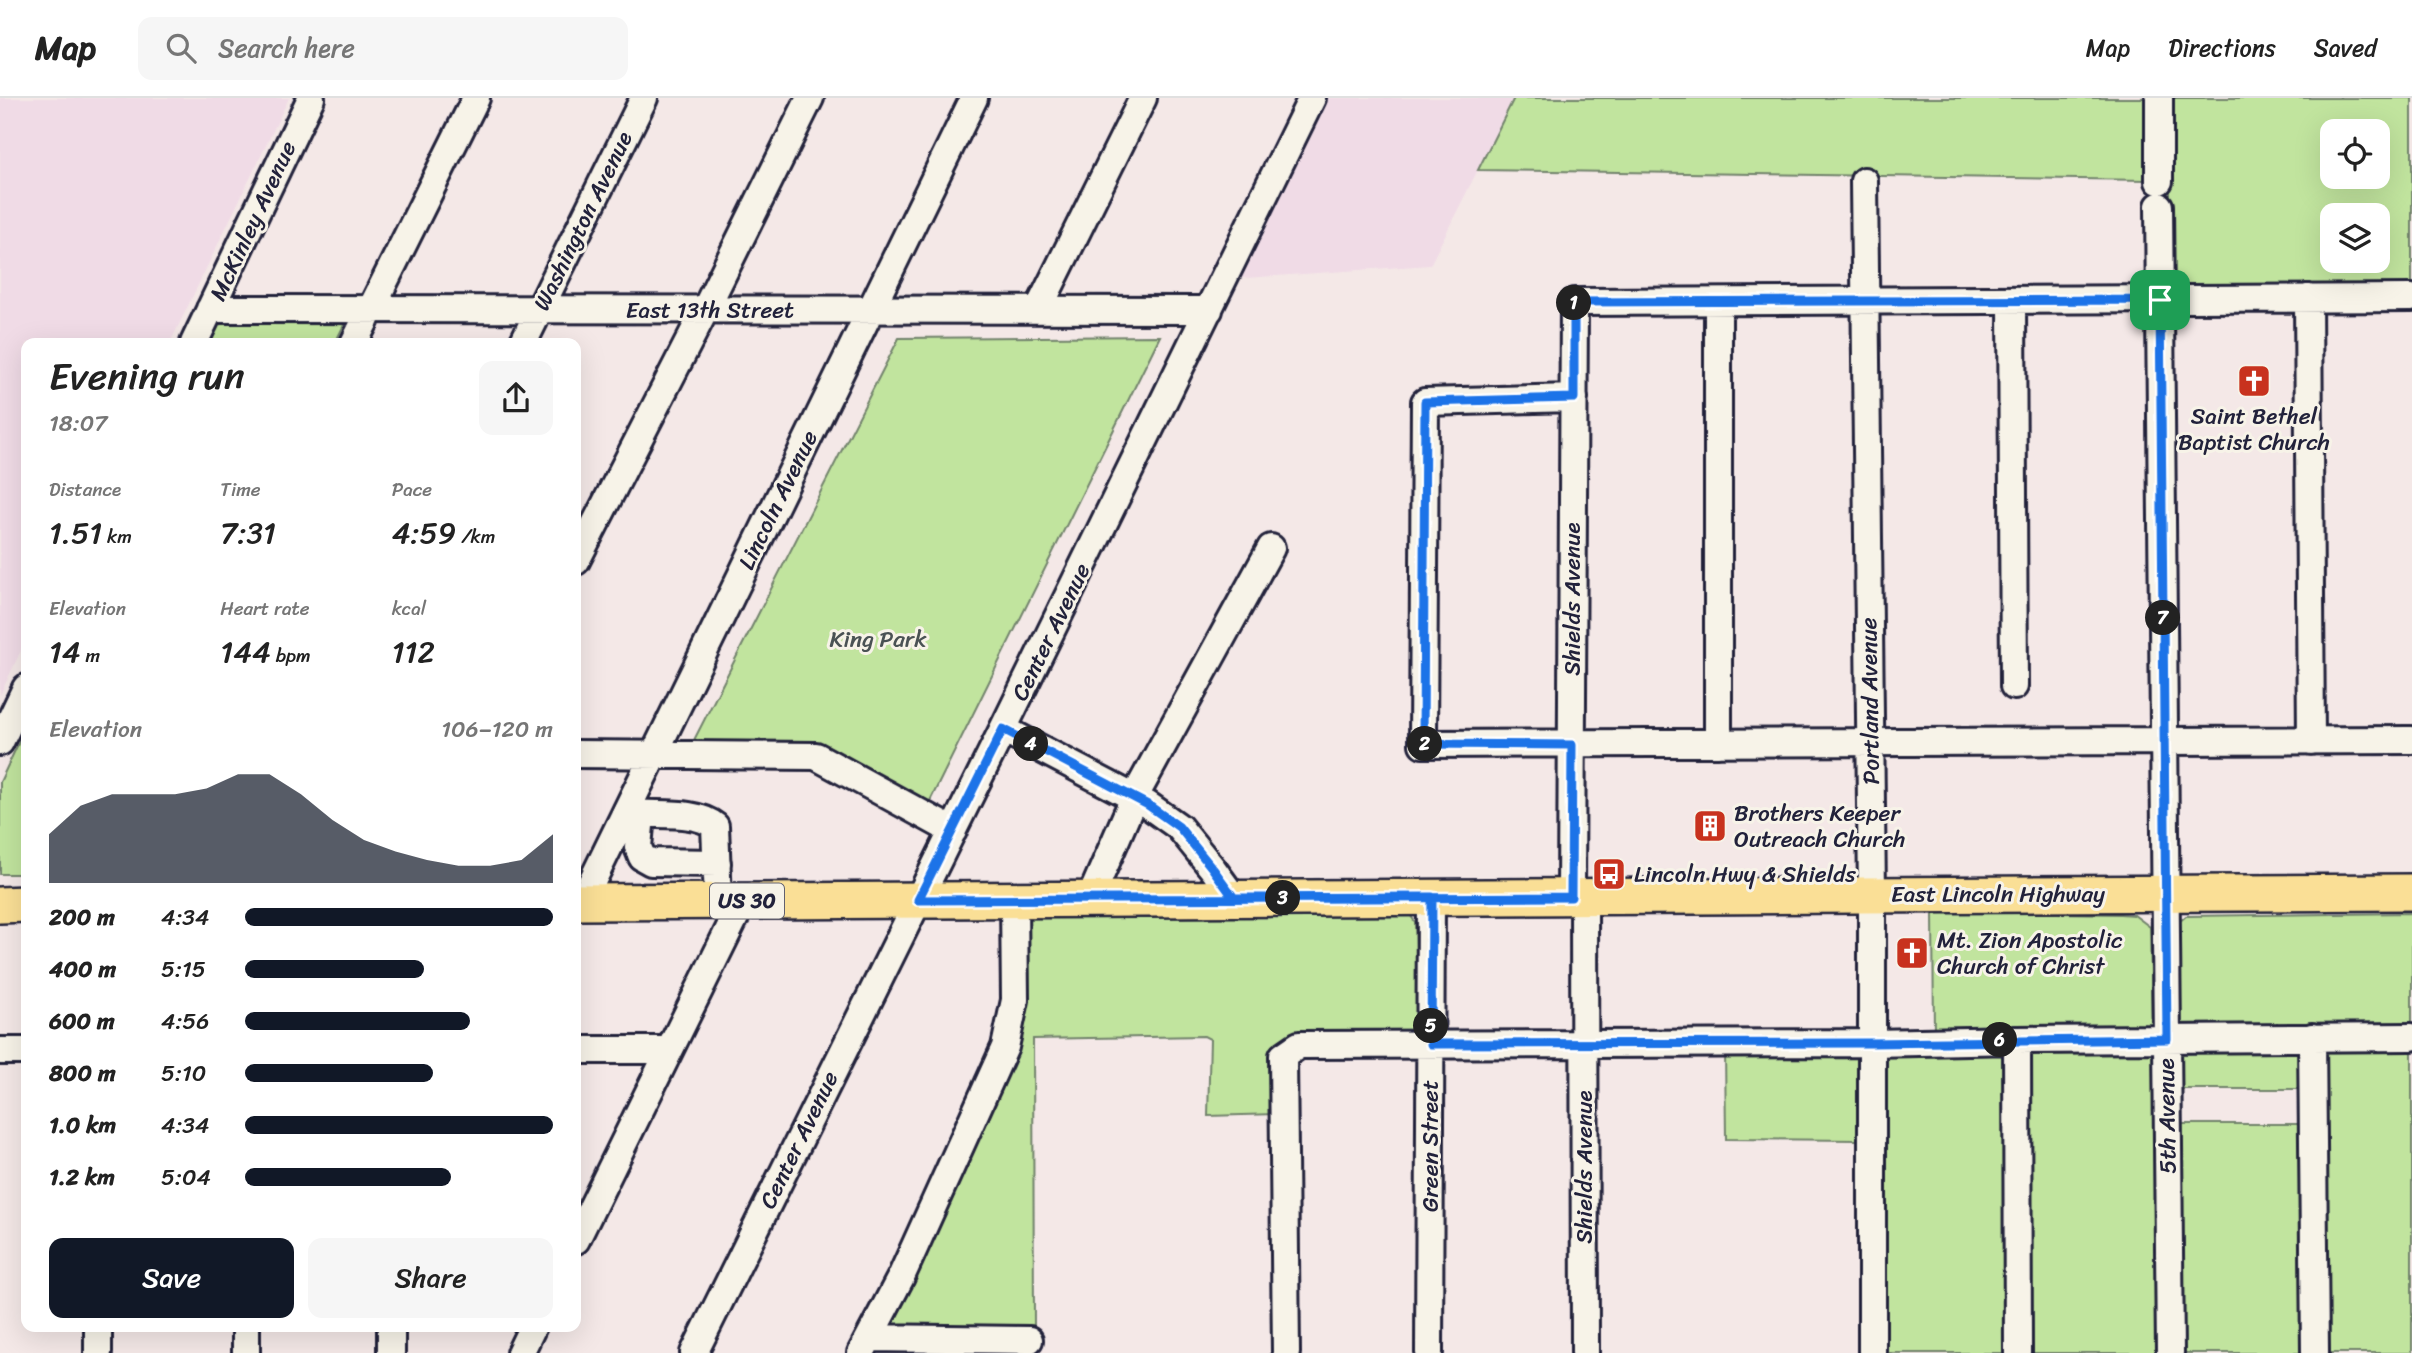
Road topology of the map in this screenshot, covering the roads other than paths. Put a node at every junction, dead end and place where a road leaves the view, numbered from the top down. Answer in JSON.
{"nodes":[{"id":1,"x":311,"y":98,"type":"edge"},
{"id":2,"x":476,"y":98,"type":"edge"},
{"id":3,"x":644,"y":98,"type":"edge"},
{"id":4,"x":810,"y":98,"type":"edge"},
{"id":5,"x":974,"y":98,"type":"edge"},
{"id":6,"x":1143,"y":98,"type":"edge"},
{"id":7,"x":1312,"y":98,"type":"edge"},
{"id":8,"x":2159,"y":98,"type":"edge"},
{"id":9,"x":1864,"y":181,"type":"dead end"},
{"id":10,"x":2308,"y":298,"type":"junction"},
{"id":11,"x":2412,"y":298,"type":"edge"},
{"id":12,"x":2160,"y":300,"type":"junction"},
{"id":13,"x":2012,"y":301,"type":"junction"},
{"id":14,"x":1718,"y":302,"type":"junction"},
{"id":15,"x":1865,"y":302,"type":"junction"},
{"id":16,"x":210,"y":309,"type":"junction"},
{"id":17,"x":370,"y":310,"type":"junction"},
{"id":18,"x":540,"y":310,"type":"junction"},
{"id":19,"x":705,"y":310,"type":"junction"},
{"id":20,"x":871,"y":310,"type":"junction"},
{"id":21,"x":1038,"y":310,"type":"junction"},
{"id":22,"x":1209,"y":310,"type":"junction"},
{"id":23,"x":196,"y":338,"type":"edge"},
{"id":24,"x":356,"y":338,"type":"edge"},
{"id":25,"x":526,"y":338,"type":"edge"},
{"id":26,"x":1574,"y":398,"type":"junction"},
{"id":27,"x":1271,"y":548,"type":"dead end"},
{"id":28,"x":581,"y":551,"type":"edge"},
{"id":29,"x":2014,"y":685,"type":"dead end"},
{"id":30,"x":21,"y":698,"type":"edge"},
{"id":31,"x":1003,"y":729,"type":"junction"},
{"id":32,"x":2412,"y":740,"type":"edge"},
{"id":33,"x":2311,"y":741,"type":"junction"},
{"id":34,"x":0,"y":742,"type":"edge"},
{"id":35,"x":2164,"y":742,"type":"junction"},
{"id":36,"x":1718,"y":743,"type":"junction"},
{"id":37,"x":1871,"y":744,"type":"junction"},
{"id":38,"x":1572,"y":745,"type":"junction"},
{"id":39,"x":581,"y":754,"type":"edge"},
{"id":40,"x":654,"y":755,"type":"junction"},
{"id":41,"x":1134,"y":798,"type":"junction"},
{"id":42,"x":633,"y":814,"type":"junction"},
{"id":43,"x":953,"y":831,"type":"junction"},
{"id":44,"x":717,"y":863,"type":"junction"},
{"id":45,"x":2412,"y":892,"type":"edge"},
{"id":46,"x":2166,"y":894,"type":"junction"},
{"id":47,"x":1872,"y":895,"type":"junction"},
{"id":48,"x":1432,"y":897,"type":"junction"},
{"id":49,"x":1578,"y":897,"type":"junction"},
{"id":50,"x":1234,"y":898,"type":"junction"},
{"id":51,"x":581,"y":899,"type":"edge"},
{"id":52,"x":1090,"y":899,"type":"junction"},
{"id":53,"x":918,"y":900,"type":"junction"},
{"id":54,"x":1014,"y":900,"type":"junction"},
{"id":55,"x":731,"y":901,"type":"junction"},
{"id":56,"x":581,"y":902,"type":"edge"},
{"id":57,"x":21,"y":904,"type":"edge"},
{"id":58,"x":0,"y":905,"type":"edge"},
{"id":59,"x":2312,"y":1037,"type":"junction"},
{"id":60,"x":2412,"y":1037,"type":"edge"},
{"id":61,"x":2167,"y":1039,"type":"junction"},
{"id":62,"x":2017,"y":1040,"type":"junction"},
{"id":63,"x":1871,"y":1043,"type":"junction"},
{"id":64,"x":1431,"y":1044,"type":"junction"},
{"id":65,"x":1584,"y":1044,"type":"junction"},
{"id":66,"x":581,"y":1050,"type":"edge"},
{"id":67,"x":669,"y":1050,"type":"junction"},
{"id":68,"x":0,"y":1051,"type":"edge"},
{"id":69,"x":21,"y":1051,"type":"edge"},
{"id":70,"x":581,"y":1230,"type":"edge"},
{"id":71,"x":98,"y":1332,"type":"edge"},
{"id":72,"x":246,"y":1332,"type":"edge"},
{"id":73,"x":391,"y":1332,"type":"edge"},
{"id":74,"x":530,"y":1332,"type":"edge"},
{"id":75,"x":1029,"y":1340,"type":"dead end"},
{"id":76,"x":865,"y":1345,"type":"edge"},
{"id":77,"x":98,"y":1353,"type":"edge"},
{"id":78,"x":246,"y":1353,"type":"edge"},
{"id":79,"x":391,"y":1353,"type":"edge"},
{"id":80,"x":520,"y":1353,"type":"edge"},
{"id":81,"x":694,"y":1353,"type":"edge"},
{"id":82,"x":1286,"y":1353,"type":"edge"},
{"id":83,"x":1429,"y":1353,"type":"edge"},
{"id":84,"x":1585,"y":1353,"type":"edge"},
{"id":85,"x":1872,"y":1353,"type":"edge"},
{"id":86,"x":2018,"y":1353,"type":"edge"},
{"id":87,"x":2170,"y":1353,"type":"edge"},
{"id":88,"x":2315,"y":1353,"type":"edge"}],
"edges":[{"from":1,"to":16,"type":"street","name":"McKinley Avenue"},
{"from":2,"to":17,"type":"street"},
{"from":3,"to":18,"type":"street","name":"Washington Avenue"},
{"from":4,"to":19,"type":"street"},
{"from":5,"to":20,"type":"street","name":"Lincoln Avenue"},
{"from":6,"to":21,"type":"street"},
{"from":7,"to":22,"type":"street","name":"Center Avenue"},
{"from":8,"to":12,"type":"street","name":"5th Avenue"},
{"from":9,"to":15,"type":"street","name":"Portland Avenue"},
{"from":10,"to":11,"type":"street"},
{"from":10,"to":12,"type":"street"},
{"from":10,"to":33,"type":"street"},
{"from":12,"to":13,"type":"street"},
{"from":12,"to":35,"type":"street","name":"5th Avenue"},
{"from":13,"to":15,"type":"street"},
{"from":13,"to":29,"type":"street"},
{"from":14,"to":15,"type":"street"},
{"from":14,"to":26,"type":"street","name":"Shields Avenue"},
{"from":14,"to":36,"type":"street"},
{"from":15,"to":37,"type":"street","name":"Portland Avenue"},
{"from":16,"to":17,"type":"street","name":"East 13th Street"},
{"from":16,"to":23,"type":"street","name":"McKinley Avenue"},
{"from":17,"to":18,"type":"street","name":"East 13th Street"},
{"from":17,"to":24,"type":"street"},
{"from":18,"to":19,"type":"street","name":"East 13th Street"},
{"from":18,"to":25,"type":"street","name":"Washington Avenue"},
{"from":19,"to":20,"type":"street","name":"East 13th Street"},
{"from":19,"to":28,"type":"street"},
{"from":20,"to":21,"type":"street","name":"East 13th Street"},
{"from":20,"to":40,"type":"street","name":"Lincoln Avenue"},
{"from":21,"to":22,"type":"street","name":"East 13th Street"},
{"from":22,"to":31,"type":"street","name":"Center Avenue"},
{"from":26,"to":38,"type":"street","name":"Shields Avenue"},
{"from":26,"to":38,"type":"street"},
{"from":27,"to":41,"type":"street"},
{"from":30,"to":34,"type":"street"},
{"from":31,"to":41,"type":"street"},
{"from":31,"to":43,"type":"street","name":"Center Avenue"},
{"from":32,"to":33,"type":"street"},
{"from":33,"to":35,"type":"street"},
{"from":35,"to":37,"type":"street"},
{"from":35,"to":46,"type":"street","name":"5th Avenue"},
{"from":36,"to":37,"type":"street"},
{"from":36,"to":38,"type":"street"},
{"from":37,"to":47,"type":"street","name":"Portland Avenue"},
{"from":38,"to":49,"type":"street","name":"Shields Avenue"},
{"from":39,"to":40,"type":"street"},
{"from":40,"to":42,"type":"street","name":"Lincoln Avenue"},
{"from":40,"to":43,"type":"street"},
{"from":41,"to":50,"type":"street"},
{"from":41,"to":52,"type":"street"},
{"from":42,"to":44,"type":"street"},
{"from":42,"to":44,"type":"street"},
{"from":42,"to":51,"type":"street","name":"Lincoln Avenue"},
{"from":43,"to":53,"type":"street","name":"Center Avenue"},
{"from":44,"to":55,"type":"street"},
{"from":45,"to":46,"type":"main road","name":"East Lincoln Highway","number":"US 30"},
{"from":46,"to":47,"type":"main road","name":"East Lincoln Highway","number":"US 30"},
{"from":46,"to":61,"type":"street","name":"5th Avenue"},
{"from":47,"to":49,"type":"main road","name":"East Lincoln Highway","number":"US 30"},
{"from":47,"to":63,"type":"street","name":"Portland Avenue"},
{"from":48,"to":49,"type":"main road","name":"East Lincoln Highway","number":"US 30"},
{"from":48,"to":50,"type":"main road","name":"East Lincoln Highway","number":"US 30"},
{"from":48,"to":64,"type":"street","name":"Green Street"},
{"from":49,"to":65,"type":"street","name":"Shields Avenue"},
{"from":50,"to":52,"type":"main road","name":"East Lincoln Highway","number":"US 30"},
{"from":52,"to":54,"type":"main road","name":"East Lincoln Highway","number":"US 30"},
{"from":53,"to":54,"type":"main road","name":"East Lincoln Highway","number":"US 30"},
{"from":53,"to":55,"type":"main road","name":"East Lincoln Highway","number":"US 30"},
{"from":53,"to":81,"type":"street","name":"Center Avenue"},
{"from":54,"to":76,"type":"street"},
{"from":55,"to":56,"type":"main road","name":"East Lincoln Highway","number":"US 30"},
{"from":55,"to":67,"type":"street"},
{"from":57,"to":58,"type":"main road"},
{"from":59,"to":60,"type":"street"},
{"from":59,"to":61,"type":"street"},
{"from":59,"to":88,"type":"street"},
{"from":61,"to":62,"type":"street"},
{"from":61,"to":87,"type":"street","name":"5th Avenue"},
{"from":62,"to":63,"type":"street"},
{"from":62,"to":86,"type":"street"},
{"from":63,"to":65,"type":"street"},
{"from":63,"to":85,"type":"street","name":"Portland Avenue"},
{"from":64,"to":65,"type":"street"},
{"from":64,"to":82,"type":"street"},
{"from":64,"to":83,"type":"street","name":"Green Street"},
{"from":65,"to":84,"type":"street","name":"Shields Avenue"},
{"from":66,"to":67,"type":"street"},
{"from":67,"to":70,"type":"street"},
{"from":68,"to":69,"type":"street"},
{"from":71,"to":77,"type":"street"},
{"from":72,"to":78,"type":"street"},
{"from":73,"to":79,"type":"street"},
{"from":74,"to":80,"type":"street"},
{"from":75,"to":76,"type":"street"}]}
